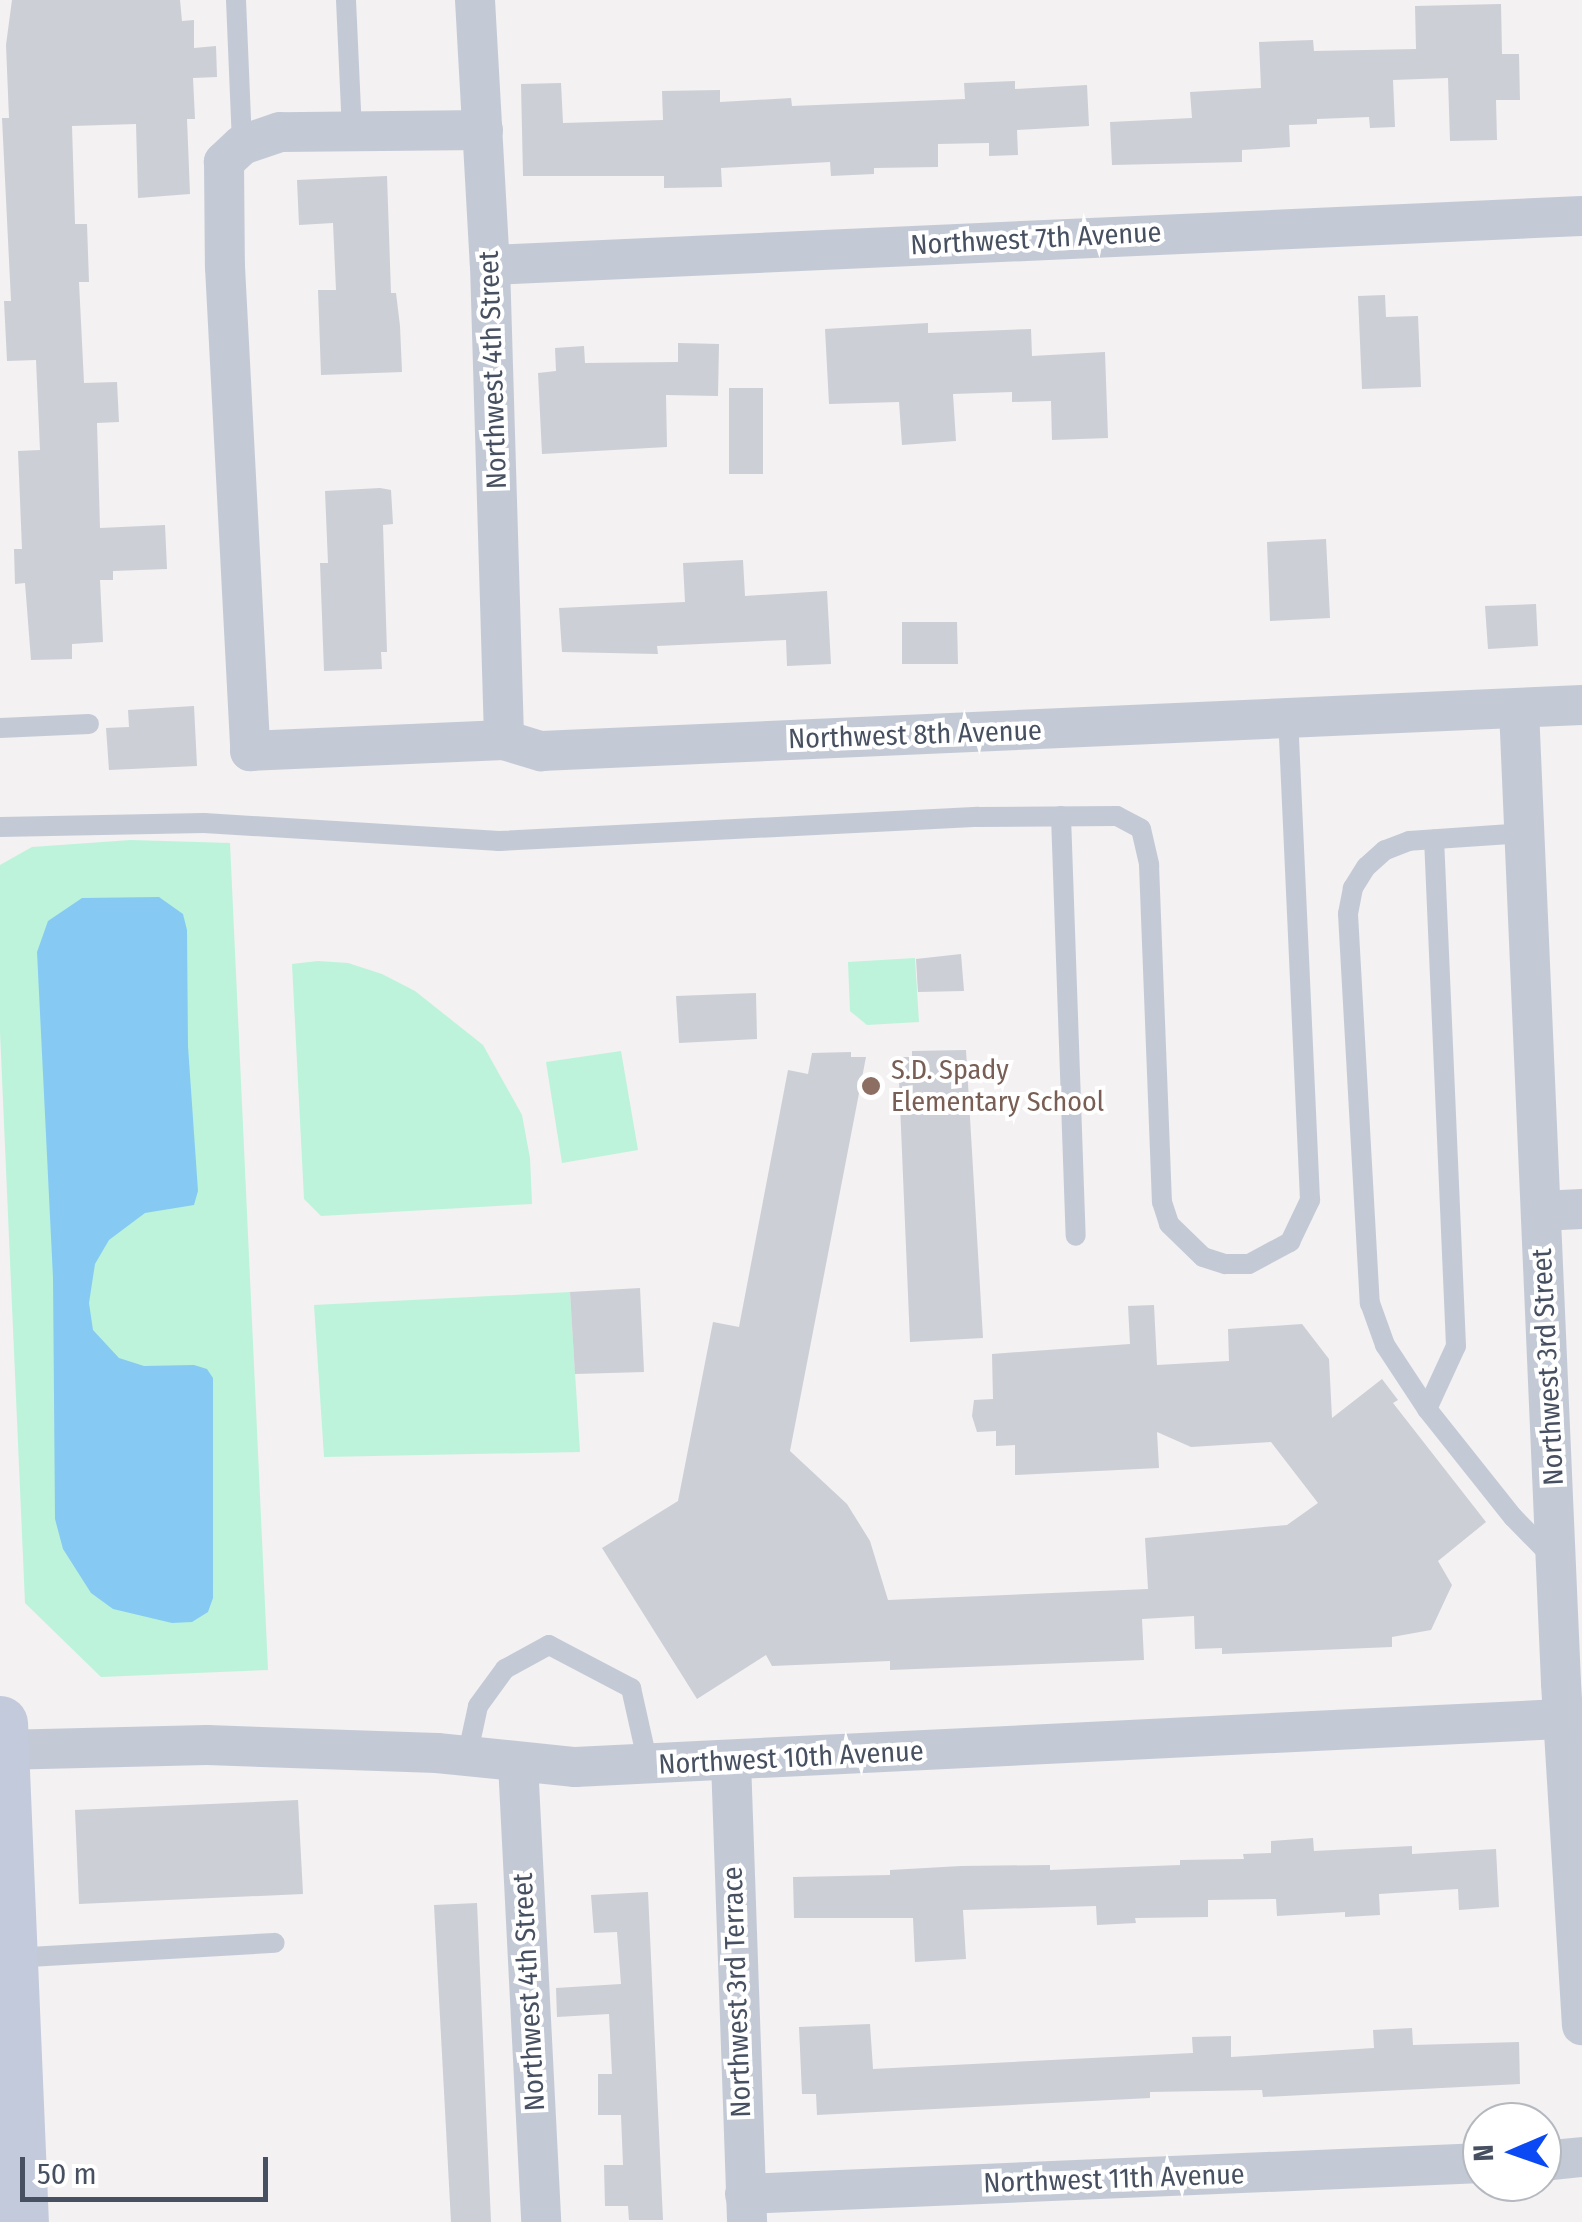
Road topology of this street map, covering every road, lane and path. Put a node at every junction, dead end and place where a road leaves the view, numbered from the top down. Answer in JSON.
{"nodes":[{"id":1,"x":236,"y":0,"type":"edge"},
{"id":2,"x":346,"y":0,"type":"edge"},
{"id":3,"x":476,"y":0,"type":"edge"},
{"id":4,"x":483,"y":130,"type":"junction"},
{"id":5,"x":352,"y":131,"type":"junction"},
{"id":6,"x":242,"y":145,"type":"junction"},
{"id":7,"x":1582,"y":216,"type":"edge"},
{"id":8,"x":490,"y":265,"type":"junction"},
{"id":9,"x":1582,"y":705,"type":"edge"},
{"id":10,"x":1519,"y":709,"type":"junction"},
{"id":11,"x":1288,"y":719,"type":"junction"},
{"id":12,"x":89,"y":724,"type":"dead end"},
{"id":13,"x":0,"y":728,"type":"edge"},
{"id":14,"x":504,"y":740,"type":"junction"},
{"id":15,"x":1061,"y":816,"type":"junction"},
{"id":16,"x":0,"y":827,"type":"edge"},
{"id":17,"x":1525,"y":833,"type":"junction"},
{"id":18,"x":1434,"y":839,"type":"junction"},
{"id":19,"x":1582,"y":1209,"type":"edge"},
{"id":20,"x":1541,"y":1211,"type":"junction"},
{"id":21,"x":1076,"y":1236,"type":"dead end"},
{"id":22,"x":1428,"y":1410,"type":"junction"},
{"id":23,"x":1557,"y":1561,"type":"junction"},
{"id":24,"x":1573,"y":1719,"type":"edge"},
{"id":25,"x":0,"y":1723,"type":"edge"},
{"id":26,"x":1,"y":1750,"type":"edge"},
{"id":27,"x":468,"y":1757,"type":"junction"},
{"id":28,"x":731,"y":1762,"type":"junction"},
{"id":29,"x":518,"y":1763,"type":"junction"},
{"id":30,"x":648,"y":1764,"type":"junction"},
{"id":31,"x":275,"y":1942,"type":"dead end"},
{"id":32,"x":10,"y":1958,"type":"junction"},
{"id":33,"x":1582,"y":2025,"type":"edge"},
{"id":34,"x":1462,"y":2165,"type":"edge"},
{"id":35,"x":746,"y":2208,"type":"edge"},
{"id":36,"x":21,"y":2222,"type":"edge"},
{"id":37,"x":541,"y":2222,"type":"edge"}],
"edges":[{"from":1,"to":6,"type":"lane"},
{"from":2,"to":5,"type":"lane"},
{"from":3,"to":4,"type":"street","name":"Northwest 4th Street"},
{"from":4,"to":5,"type":"street"},
{"from":4,"to":8,"type":"street","name":"Northwest 4th Street"},
{"from":5,"to":6,"type":"street"},
{"from":6,"to":14,"type":"street","name":"Northwest 8th Avenue"},
{"from":7,"to":8,"type":"street","name":"Northwest 7th Avenue"},
{"from":8,"to":14,"type":"street","name":"Northwest 4th Street"},
{"from":9,"to":10,"type":"street","name":"Northwest 8th Avenue"},
{"from":10,"to":11,"type":"street","name":"Northwest 8th Avenue"},
{"from":10,"to":17,"type":"street","name":"Northwest 3rd Street"},
{"from":11,"to":14,"type":"street","name":"Northwest 8th Avenue"},
{"from":11,"to":15,"type":"lane"},
{"from":12,"to":13,"type":"lane"},
{"from":15,"to":16,"type":"lane"},
{"from":15,"to":21,"type":"lane"},
{"from":17,"to":18,"type":"lane"},
{"from":17,"to":20,"type":"street","name":"Northwest 3rd Street"},
{"from":18,"to":22,"type":"lane"},
{"from":18,"to":22,"type":"lane"},
{"from":19,"to":20,"type":"street"},
{"from":20,"to":23,"type":"street","name":"Northwest 3rd Street"},
{"from":22,"to":23,"type":"lane"},
{"from":23,"to":24,"type":"street","name":"Northwest 3rd Street"},
{"from":24,"to":28,"type":"street","name":"Northwest 10th Avenue"},
{"from":24,"to":33,"type":"street","name":"Northwest 3rd Street"},
{"from":25,"to":26,"type":"street"},
{"from":26,"to":27,"type":"street","name":"Northwest 10th Avenue"},
{"from":26,"to":32,"type":"street"},
{"from":27,"to":29,"type":"street","name":"Northwest 10th Avenue"},
{"from":27,"to":30,"type":"lane"},
{"from":28,"to":30,"type":"street","name":"Northwest 10th Avenue"},
{"from":28,"to":35,"type":"street","name":"Northwest 3rd Terrace"},
{"from":29,"to":30,"type":"street","name":"Northwest 10th Avenue"},
{"from":29,"to":37,"type":"street","name":"Northwest 4th Street"},
{"from":31,"to":32,"type":"lane"},
{"from":32,"to":36,"type":"street"},
{"from":34,"to":35,"type":"street","name":"Northwest 11th Avenue"}]}
